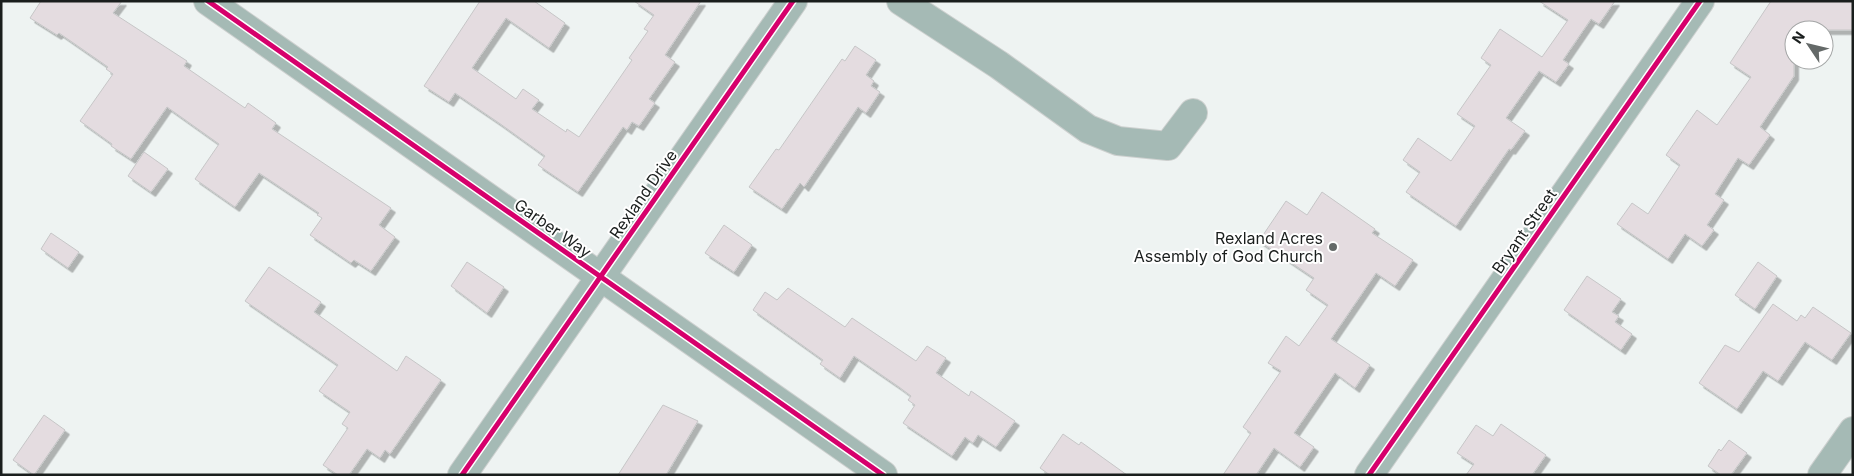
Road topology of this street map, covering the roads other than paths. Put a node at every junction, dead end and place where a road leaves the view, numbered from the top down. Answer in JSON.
{"nodes":[{"id":1,"x":208,"y":1,"type":"edge"},
{"id":2,"x":793,"y":1,"type":"edge"},
{"id":3,"x":901,"y":1,"type":"edge"},
{"id":4,"x":1700,"y":1,"type":"edge"},
{"id":5,"x":1193,"y":113,"type":"dead end"},
{"id":6,"x":601,"y":277,"type":"junction"},
{"id":7,"x":1853,"y":431,"type":"edge"},
{"id":8,"x":462,"y":475,"type":"edge"},
{"id":9,"x":883,"y":475,"type":"edge"},
{"id":10,"x":1369,"y":475,"type":"edge"},
{"id":11,"x":1822,"y":475,"type":"edge"}],
"edges":[{"from":1,"to":6,"type":"street","name":"Garber Way"},
{"from":2,"to":6,"type":"street","name":"Rexland Drive"},
{"from":3,"to":5,"type":"street"},
{"from":4,"to":10,"type":"street","name":"Bryant Street"},
{"from":6,"to":8,"type":"street","name":"Rexland Drive"},
{"from":6,"to":9,"type":"street","name":"Garber Way"},
{"from":7,"to":11,"type":"street"}]}
